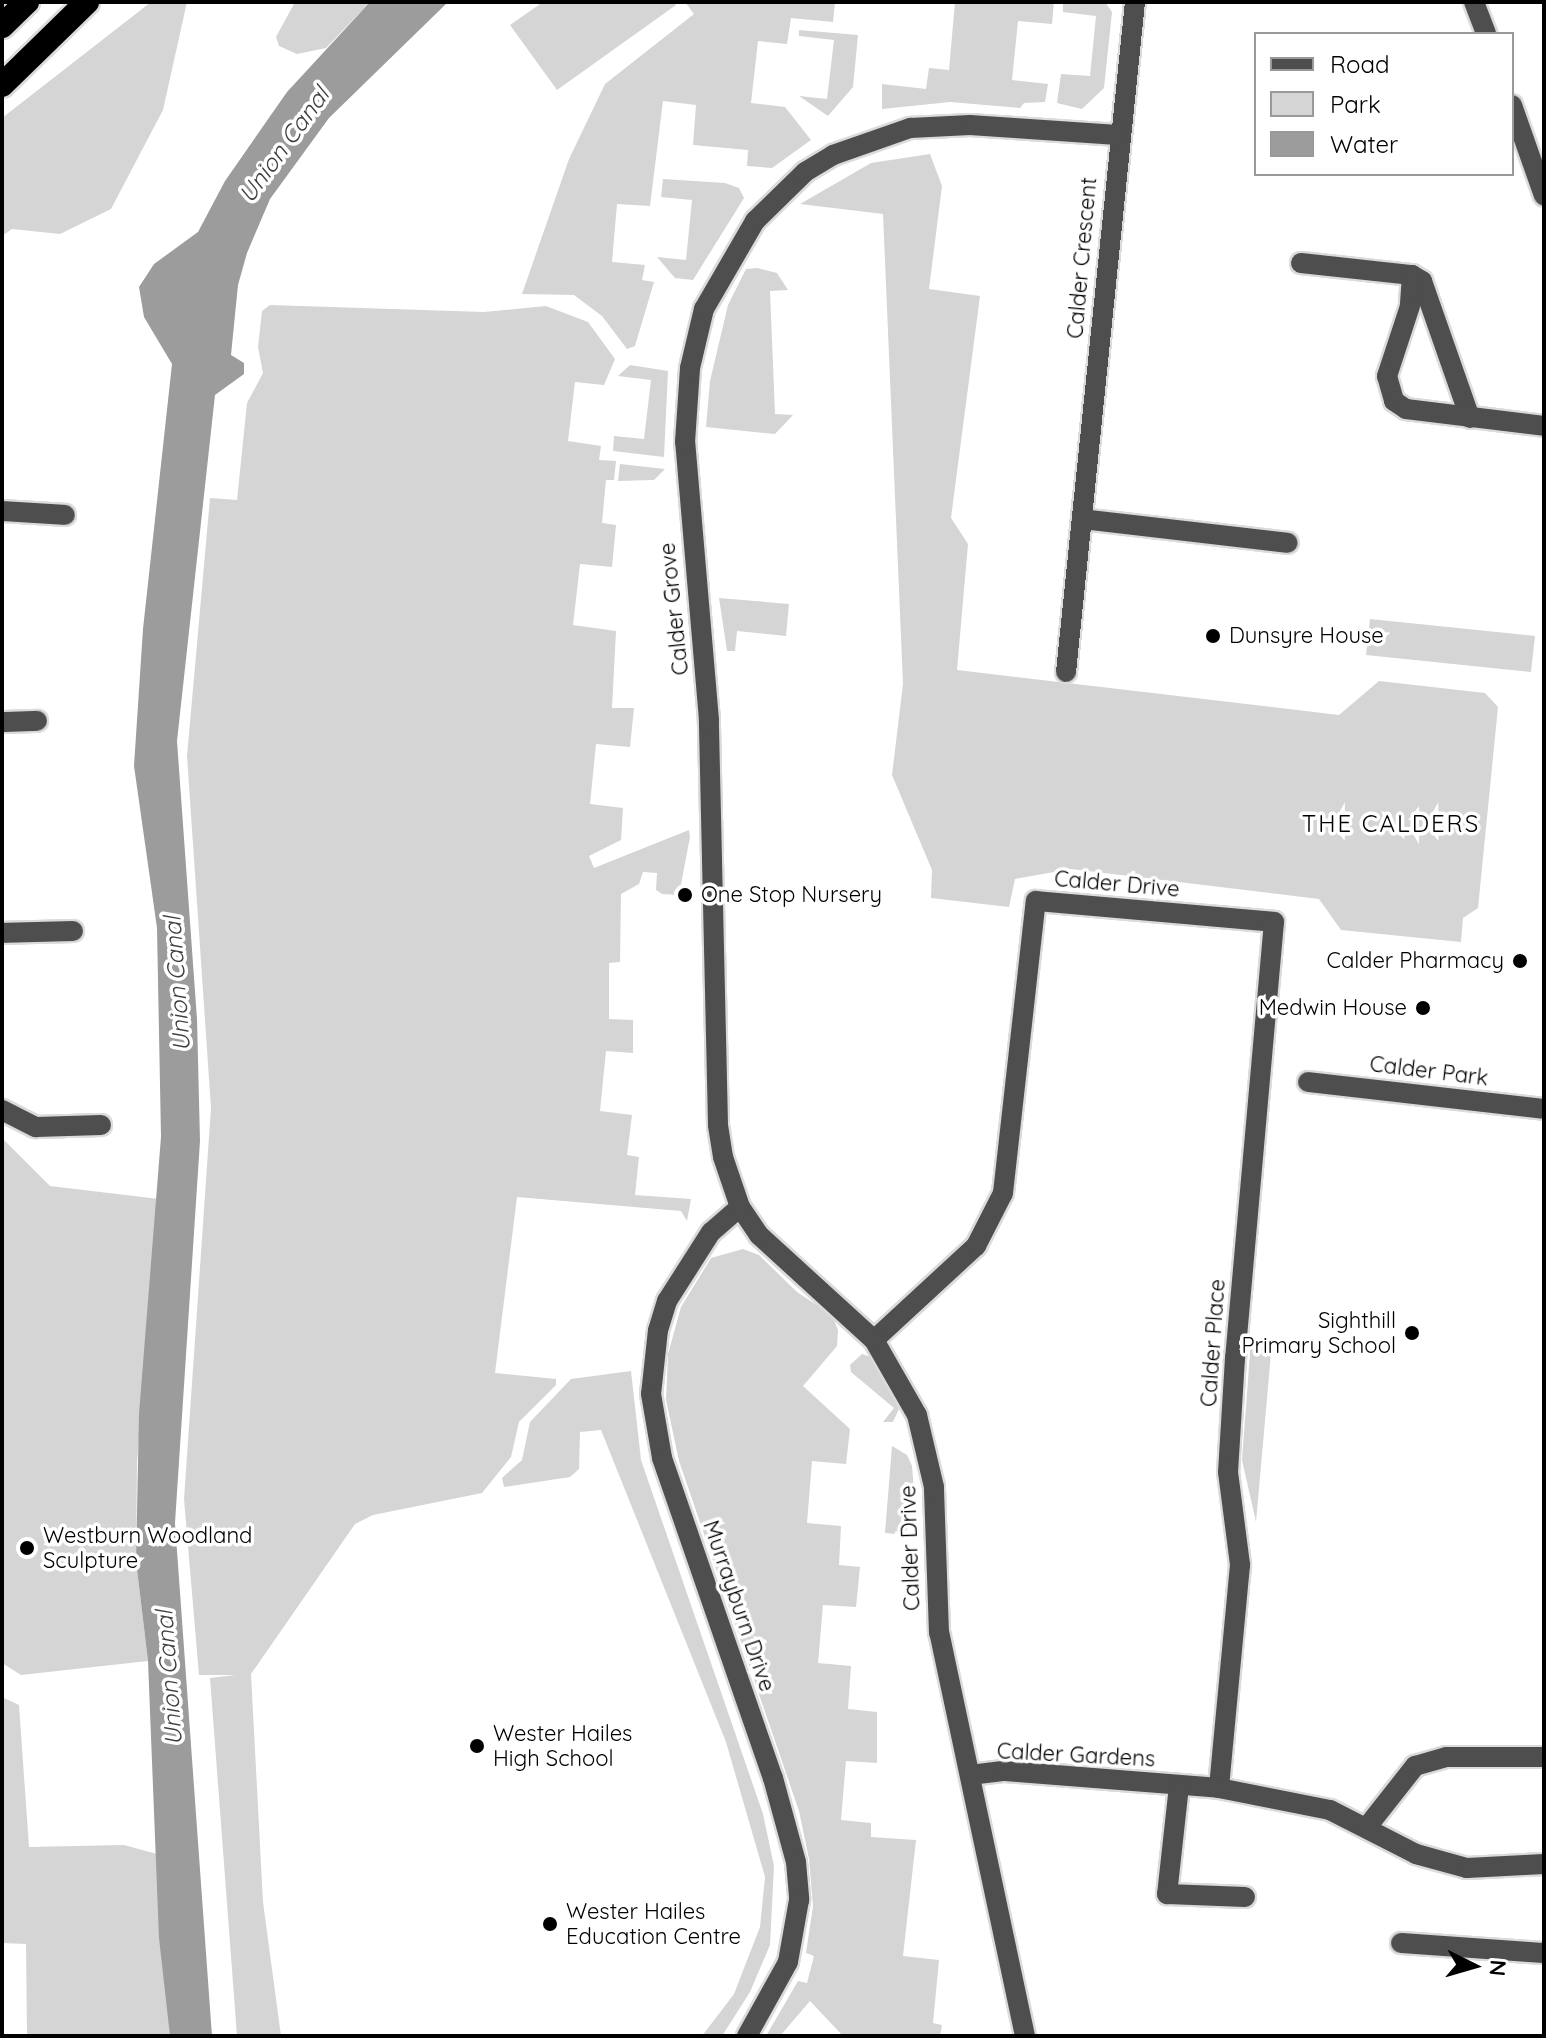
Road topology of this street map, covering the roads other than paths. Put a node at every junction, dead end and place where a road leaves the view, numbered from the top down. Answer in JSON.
{"nodes":[{"id":1,"x":27,"y":2,"type":"edge"},
{"id":2,"x":87,"y":2,"type":"edge"},
{"id":3,"x":1135,"y":2,"type":"edge"},
{"id":4,"x":1474,"y":2,"type":"edge"},
{"id":5,"x":2,"y":26,"type":"edge"},
{"id":6,"x":1485,"y":32,"type":"edge"},
{"id":7,"x":2,"y":85,"type":"edge"},
{"id":8,"x":1514,"y":111,"type":"edge"},
{"id":9,"x":1118,"y":135,"type":"junction"},
{"id":10,"x":1544,"y":196,"type":"edge"},
{"id":11,"x":1301,"y":263,"type":"dead end"},
{"id":12,"x":1412,"y":275,"type":"junction"},
{"id":13,"x":1470,"y":418,"type":"junction"},
{"id":14,"x":1544,"y":426,"type":"edge"},
{"id":15,"x":2,"y":511,"type":"edge"},
{"id":16,"x":65,"y":515,"type":"dead end"},
{"id":17,"x":1082,"y":519,"type":"junction"},
{"id":18,"x":1288,"y":543,"type":"dead end"},
{"id":19,"x":1066,"y":672,"type":"dead end"},
{"id":20,"x":37,"y":721,"type":"dead end"},
{"id":21,"x":2,"y":722,"type":"edge"},
{"id":22,"x":1253,"y":920,"type":"joint"},
{"id":23,"x":73,"y":931,"type":"dead end"},
{"id":24,"x":2,"y":933,"type":"edge"},
{"id":25,"x":1308,"y":1082,"type":"dead end"},
{"id":26,"x":1544,"y":1109,"type":"edge"},
{"id":27,"x":2,"y":1110,"type":"edge"},
{"id":28,"x":101,"y":1125,"type":"dead end"},
{"id":29,"x":740,"y":1207,"type":"junction"},
{"id":30,"x":874,"y":1340,"type":"junction"},
{"id":31,"x":1544,"y":1757,"type":"edge"},
{"id":32,"x":970,"y":1775,"type":"junction"},
{"id":33,"x":1179,"y":1786,"type":"junction"},
{"id":34,"x":1219,"y":1788,"type":"junction"},
{"id":35,"x":1367,"y":1827,"type":"junction"},
{"id":36,"x":1544,"y":1864,"type":"edge"},
{"id":37,"x":1245,"y":1897,"type":"dead end"},
{"id":38,"x":1401,"y":1943,"type":"dead end"},
{"id":39,"x":1544,"y":1953,"type":"edge"},
{"id":40,"x":747,"y":2036,"type":"edge"},
{"id":41,"x":1025,"y":2036,"type":"edge"}],
"edges":[{"from":1,"to":5,"type":"highway"},
{"from":2,"to":7,"type":"highway"},
{"from":3,"to":9,"type":"street","name":"Calder Crescent"},
{"from":4,"to":6,"type":"street"},
{"from":8,"to":10,"type":"street"},
{"from":9,"to":17,"type":"street","name":"Calder Crescent"},
{"from":9,"to":29,"type":"street","name":"Calder Grove"},
{"from":11,"to":12,"type":"street"},
{"from":12,"to":13,"type":"street"},
{"from":12,"to":13,"type":"street"},
{"from":13,"to":14,"type":"street"},
{"from":15,"to":16,"type":"street"},
{"from":17,"to":18,"type":"street"},
{"from":17,"to":19,"type":"street","name":"Calder Crescent"},
{"from":20,"to":21,"type":"street"},
{"from":22,"to":30,"type":"street","name":"Calder Drive"},
{"from":22,"to":34,"type":"street","name":"Calder Place"},
{"from":23,"to":24,"type":"street"},
{"from":25,"to":26,"type":"street","name":"Calder Park"},
{"from":27,"to":28,"type":"street"},
{"from":29,"to":30,"type":"street","name":"Calder Grove"},
{"from":29,"to":40,"type":"street","name":"Murrayburn Drive"},
{"from":30,"to":32,"type":"street","name":"Calder Drive"},
{"from":31,"to":35,"type":"street"},
{"from":32,"to":33,"type":"street","name":"Calder Gardens"},
{"from":32,"to":41,"type":"street","name":"Calder Drive"},
{"from":33,"to":34,"type":"street","name":"Calder Gardens"},
{"from":33,"to":37,"type":"street","name":"Calder Gardens"},
{"from":34,"to":35,"type":"street","name":"Calder Gardens"},
{"from":35,"to":36,"type":"street","name":"Calder Gardens"},
{"from":38,"to":39,"type":"street"}]}
